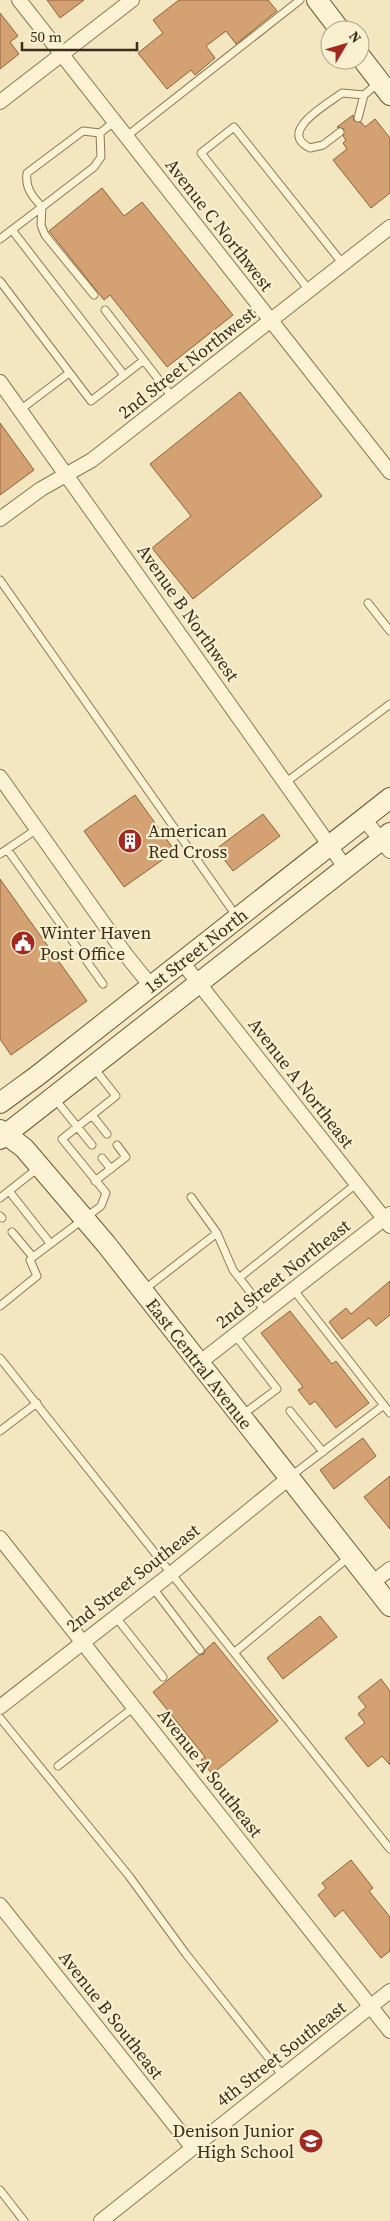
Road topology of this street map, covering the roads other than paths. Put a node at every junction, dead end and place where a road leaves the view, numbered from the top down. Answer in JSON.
{"nodes":[{"id":1,"x":19,"y":0,"type":"edge"},
{"id":2,"x":132,"y":0,"type":"edge"},
{"id":3,"x":300,"y":0,"type":"edge"},
{"id":4,"x":317,"y":0,"type":"edge"},
{"id":5,"x":332,"y":20,"type":"edge"},
{"id":6,"x":62,"y":54,"type":"junction"},
{"id":7,"x":370,"y":69,"type":"edge"},
{"id":8,"x":385,"y":88,"type":"edge"},
{"id":9,"x":364,"y":95,"type":"junction"},
{"id":10,"x":0,"y":102,"type":"edge"},
{"id":11,"x":358,"y":118,"type":"dead end"},
{"id":12,"x":115,"y":121,"type":"junction"},
{"id":13,"x":340,"y":132,"type":"dead end"},
{"id":14,"x":100,"y":133,"type":"junction"},
{"id":15,"x":127,"y":136,"type":"junction"},
{"id":16,"x":42,"y":207,"type":"junction"},
{"id":17,"x":390,"y":227,"type":"edge"},
{"id":18,"x":12,"y":230,"type":"junction"},
{"id":19,"x":0,"y":239,"type":"edge"},
{"id":20,"x":343,"y":264,"type":"junction"},
{"id":21,"x":0,"y":281,"type":"edge"},
{"id":22,"x":310,"y":290,"type":"junction"},
{"id":23,"x":94,"y":295,"type":"dead end"},
{"id":24,"x":105,"y":310,"type":"dead end"},
{"id":25,"x":271,"y":321,"type":"junction"},
{"id":26,"x":144,"y":360,"type":"junction"},
{"id":27,"x":69,"y":373,"type":"junction"},
{"id":28,"x":124,"y":375,"type":"junction"},
{"id":29,"x":0,"y":382,"type":"edge"},
{"id":30,"x":172,"y":398,"type":"junction"},
{"id":31,"x":20,"y":410,"type":"junction"},
{"id":32,"x":390,"y":472,"type":"edge"},
{"id":33,"x":67,"y":474,"type":"junction"},
{"id":34,"x":0,"y":520,"type":"edge"},
{"id":35,"x":0,"y":580,"type":"edge"},
{"id":36,"x":368,"y":603,"type":"dead end"},
{"id":37,"x":390,"y":631,"type":"edge"},
{"id":38,"x":390,"y":704,"type":"edge"},
{"id":39,"x":0,"y":777,"type":"edge"},
{"id":40,"x":285,"y":784,"type":"junction"},
{"id":41,"x":390,"y":798,"type":"edge"},
{"id":42,"x":364,"y":819,"type":"junction"},
{"id":43,"x":37,"y":829,"type":"junction"},
{"id":44,"x":387,"y":841,"type":"edge"},
{"id":45,"x":329,"y":847,"type":"junction"},
{"id":46,"x":7,"y":849,"type":"junction"},
{"id":47,"x":0,"y":854,"type":"edge"},
{"id":48,"x":345,"y":867,"type":"junction"},
{"id":49,"x":238,"y":918,"type":"junction"},
{"id":50,"x":182,"y":962,"type":"junction"},
{"id":51,"x":198,"y":982,"type":"junction"},
{"id":52,"x":103,"y":984,"type":"dead end"},
{"id":53,"x":151,"y":986,"type":"junction"},
{"id":54,"x":92,"y":1066,"type":"junction"},
{"id":55,"x":53,"y":1097,"type":"junction"},
{"id":56,"x":0,"y":1103,"type":"edge"},
{"id":57,"x":92,"y":1115,"type":"junction"},
{"id":58,"x":77,"y":1127,"type":"junction"},
{"id":59,"x":2,"y":1134,"type":"edge"},
{"id":60,"x":107,"y":1134,"type":"dead end"},
{"id":61,"x":92,"y":1146,"type":"dead end"},
{"id":62,"x":117,"y":1146,"type":"dead end"},
{"id":63,"x":102,"y":1158,"type":"dead end"},
{"id":64,"x":40,"y":1166,"type":"junction"},
{"id":65,"x":110,"y":1168,"type":"junction"},
{"id":66,"x":95,"y":1181,"type":"junction"},
{"id":67,"x":356,"y":1184,"type":"junction"},
{"id":68,"x":9,"y":1191,"type":"junction"},
{"id":69,"x":191,"y":1197,"type":"dead end"},
{"id":70,"x":0,"y":1198,"type":"edge"},
{"id":71,"x":84,"y":1218,"type":"junction"},
{"id":72,"x":388,"y":1220,"type":"edge"},
{"id":73,"x":12,"y":1232,"type":"dead end"},
{"id":74,"x":218,"y":1232,"type":"junction"},
{"id":75,"x":50,"y":1243,"type":"junction"},
{"id":76,"x":33,"y":1257,"type":"junction"},
{"id":77,"x":239,"y":1278,"type":"junction"},
{"id":78,"x":293,"y":1290,"type":"junction"},
{"id":79,"x":142,"y":1291,"type":"junction"},
{"id":80,"x":0,"y":1306,"type":"edge"},
{"id":81,"x":265,"y":1312,"type":"junction"},
{"id":82,"x":235,"y":1335,"type":"junction"},
{"id":83,"x":0,"y":1358,"type":"edge"},
{"id":84,"x":199,"y":1363,"type":"junction"},
{"id":85,"x":36,"y":1404,"type":"junction"},
{"id":86,"x":384,"y":1405,"type":"junction"},
{"id":87,"x":290,"y":1411,"type":"dead end"},
{"id":88,"x":390,"y":1413,"type":"edge"},
{"id":89,"x":241,"y":1416,"type":"junction"},
{"id":90,"x":0,"y":1432,"type":"edge"},
{"id":91,"x":323,"y":1452,"type":"junction"},
{"id":92,"x":289,"y":1478,"type":"junction"},
{"id":93,"x":0,"y":1538,"type":"edge"},
{"id":94,"x":350,"y":1556,"type":"junction"},
{"id":95,"x":390,"y":1569,"type":"edge"},
{"id":96,"x":172,"y":1573,"type":"junction"},
{"id":97,"x":372,"y":1583,"type":"junction"},
{"id":98,"x":153,"y":1588,"type":"junction"},
{"id":99,"x":390,"y":1606,"type":"edge"},
{"id":100,"x":116,"y":1616,"type":"junction"},
{"id":101,"x":82,"y":1642,"type":"junction"},
{"id":102,"x":200,"y":1650,"type":"dead end"},
{"id":103,"x":235,"y":1652,"type":"junction"},
{"id":104,"x":163,"y":1677,"type":"dead end"},
{"id":105,"x":0,"y":1707,"type":"edge"},
{"id":106,"x":134,"y":1707,"type":"junction"},
{"id":107,"x":0,"y":1718,"type":"edge"},
{"id":108,"x":58,"y":1766,"type":"dead end"},
{"id":109,"x":390,"y":1849,"type":"edge"},
{"id":110,"x":0,"y":1905,"type":"edge"},
{"id":111,"x":390,"y":1991,"type":"edge"},
{"id":112,"x":371,"y":2006,"type":"junction"},
{"id":113,"x":390,"y":2031,"type":"edge"},
{"id":114,"x":283,"y":2076,"type":"junction"},
{"id":115,"x":192,"y":2147,"type":"junction"},
{"id":116,"x":0,"y":2190,"type":"edge"},
{"id":117,"x":24,"y":2221,"type":"edge"},
{"id":118,"x":101,"y":2221,"type":"edge"}],
"edges":[{"from":1,"to":6,"type":"street","name":"Avenue C Northwest"},
{"from":2,"to":6,"type":"street"},
{"from":3,"to":15,"type":"lane"},
{"from":4,"to":5,"type":"main road"},
{"from":6,"to":10,"type":"street"},
{"from":6,"to":12,"type":"street","name":"Avenue C Northwest"},
{"from":7,"to":8,"type":"main road"},
{"from":8,"to":9,"type":"lane"},
{"from":9,"to":11,"type":"lane"},
{"from":9,"to":13,"type":"lane"},
{"from":12,"to":14,"type":"lane"},
{"from":12,"to":15,"type":"street","name":"Avenue C Northwest"},
{"from":14,"to":16,"type":"lane"},
{"from":14,"to":16,"type":"lane"},
{"from":15,"to":25,"type":"street","name":"Avenue C Northwest"},
{"from":16,"to":18,"type":"lane"},
{"from":16,"to":23,"type":"lane"},
{"from":17,"to":20,"type":"street","name":"2nd Street Northwest"},
{"from":18,"to":19,"type":"lane"},
{"from":18,"to":28,"type":"lane"},
{"from":20,"to":22,"type":"street","name":"2nd Street Northwest"},
{"from":20,"to":22,"type":"lane"},
{"from":21,"to":27,"type":"lane"},
{"from":22,"to":25,"type":"street","name":"2nd Street Northwest"},
{"from":24,"to":26,"type":"lane"},
{"from":25,"to":30,"type":"street","name":"2nd Street Northwest"},
{"from":25,"to":32,"type":"street","name":"Avenue C Northwest"},
{"from":26,"to":28,"type":"lane"},
{"from":26,"to":30,"type":"lane"},
{"from":27,"to":28,"type":"lane"},
{"from":27,"to":31,"type":"lane"},
{"from":29,"to":31,"type":"street","name":"Avenue B Northwest"},
{"from":30,"to":33,"type":"street","name":"2nd Street Northwest"},
{"from":31,"to":33,"type":"street","name":"Avenue B Northwest"},
{"from":33,"to":34,"type":"street","name":"2nd Street Northwest"},
{"from":33,"to":40,"type":"street","name":"Avenue B Northwest"},
{"from":35,"to":49,"type":"lane"},
{"from":36,"to":37,"type":"lane"},
{"from":38,"to":40,"type":"lane"},
{"from":39,"to":43,"type":"street"},
{"from":40,"to":45,"type":"street","name":"Avenue B Northwest"},
{"from":41,"to":42,"type":"main road","name":"1st Street North"},
{"from":42,"to":44,"type":"street"},
{"from":42,"to":45,"type":"main road","name":"1st Street North"},
{"from":43,"to":46,"type":"lane"},
{"from":43,"to":53,"type":"street"},
{"from":44,"to":48,"type":"main road","name":"1st Street North"},
{"from":45,"to":48,"type":"street","name":"Avenue B Northwest"},
{"from":45,"to":49,"type":"main road","name":"1st Street North"},
{"from":46,"to":47,"type":"lane"},
{"from":46,"to":52,"type":"lane"},
{"from":48,"to":51,"type":"main road","name":"1st Street North"},
{"from":49,"to":50,"type":"main road","name":"1st Street North"},
{"from":50,"to":51,"type":"street","name":"Avenue A Northeast"},
{"from":50,"to":53,"type":"main road","name":"1st Street North"},
{"from":51,"to":54,"type":"main road","name":"1st Street North"},
{"from":51,"to":67,"type":"street","name":"Avenue A Northeast"},
{"from":53,"to":56,"type":"main road","name":"1st Street North"},
{"from":54,"to":55,"type":"main road","name":"1st Street North"},
{"from":54,"to":57,"type":"lane"},
{"from":55,"to":58,"type":"lane"},
{"from":55,"to":59,"type":"main road","name":"1st Street North"},
{"from":57,"to":58,"type":"lane"},
{"from":57,"to":60,"type":"lane"},
{"from":58,"to":61,"type":"lane"},
{"from":58,"to":66,"type":"lane"},
{"from":59,"to":64,"type":"main road","name":"East Central Avenue"},
{"from":62,"to":65,"type":"lane"},
{"from":63,"to":65,"type":"lane"},
{"from":64,"to":68,"type":"lane"},
{"from":64,"to":71,"type":"main road","name":"East Central Avenue"},
{"from":65,"to":66,"type":"lane"},
{"from":66,"to":71,"type":"lane"},
{"from":67,"to":72,"type":"street","name":"Avenue A Northeast"},
{"from":67,"to":77,"type":"lane"},
{"from":68,"to":70,"type":"lane"},
{"from":68,"to":75,"type":"lane"},
{"from":69,"to":74,"type":"lane"},
{"from":71,"to":75,"type":"lane"},
{"from":71,"to":79,"type":"main road","name":"East Central Avenue"},
{"from":72,"to":78,"type":"street","name":"2nd Street Northeast"},
{"from":73,"to":76,"type":"lane"},
{"from":74,"to":77,"type":"lane"},
{"from":74,"to":79,"type":"lane"},
{"from":75,"to":76,"type":"lane"},
{"from":76,"to":80,"type":"lane"},
{"from":77,"to":81,"type":"lane"},
{"from":78,"to":81,"type":"street","name":"2nd Street Northeast"},
{"from":78,"to":86,"type":"lane"},
{"from":79,"to":84,"type":"main road","name":"East Central Avenue"},
{"from":81,"to":82,"type":"street","name":"2nd Street Northeast"},
{"from":82,"to":84,"type":"street","name":"2nd Street Northeast"},
{"from":82,"to":89,"type":"lane"},
{"from":83,"to":85,"type":"lane"},
{"from":84,"to":89,"type":"main road","name":"East Central Avenue"},
{"from":85,"to":90,"type":"lane"},
{"from":85,"to":96,"type":"lane"},
{"from":86,"to":88,"type":"lane"},
{"from":86,"to":91,"type":"lane"},
{"from":87,"to":91,"type":"lane"},
{"from":89,"to":92,"type":"main road","name":"East Central Avenue"},
{"from":91,"to":92,"type":"lane"},
{"from":92,"to":94,"type":"main road","name":"East Central Avenue"},
{"from":92,"to":96,"type":"street","name":"2nd Street Southeast"},
{"from":93,"to":101,"type":"street","name":"Avenue A Southeast"},
{"from":94,"to":97,"type":"main road","name":"East Central Avenue"},
{"from":94,"to":103,"type":"lane"},
{"from":95,"to":97,"type":"street"},
{"from":96,"to":98,"type":"street","name":"2nd Street Southeast"},
{"from":96,"to":103,"type":"lane"},
{"from":97,"to":99,"type":"main road","name":"East Central Avenue"},
{"from":98,"to":100,"type":"street","name":"2nd Street Southeast"},
{"from":98,"to":102,"type":"lane"},
{"from":100,"to":101,"type":"street","name":"2nd Street Southeast"},
{"from":100,"to":104,"type":"lane"},
{"from":101,"to":105,"type":"street","name":"2nd Street Southeast"},
{"from":101,"to":106,"type":"street","name":"Avenue A Southeast"},
{"from":103,"to":109,"type":"lane"},
{"from":106,"to":108,"type":"lane"},
{"from":106,"to":112,"type":"street","name":"Avenue A Southeast"},
{"from":107,"to":114,"type":"lane"},
{"from":110,"to":115,"type":"street","name":"Avenue B Southeast"},
{"from":111,"to":112,"type":"street","name":"4th Street Southeast"},
{"from":112,"to":113,"type":"street","name":"Avenue A Southeast"},
{"from":112,"to":114,"type":"street","name":"4th Street Southeast"},
{"from":114,"to":115,"type":"street","name":"4th Street Southeast"},
{"from":115,"to":118,"type":"street","name":"4th Street Southeast"},
{"from":116,"to":117,"type":"lane"}]}
